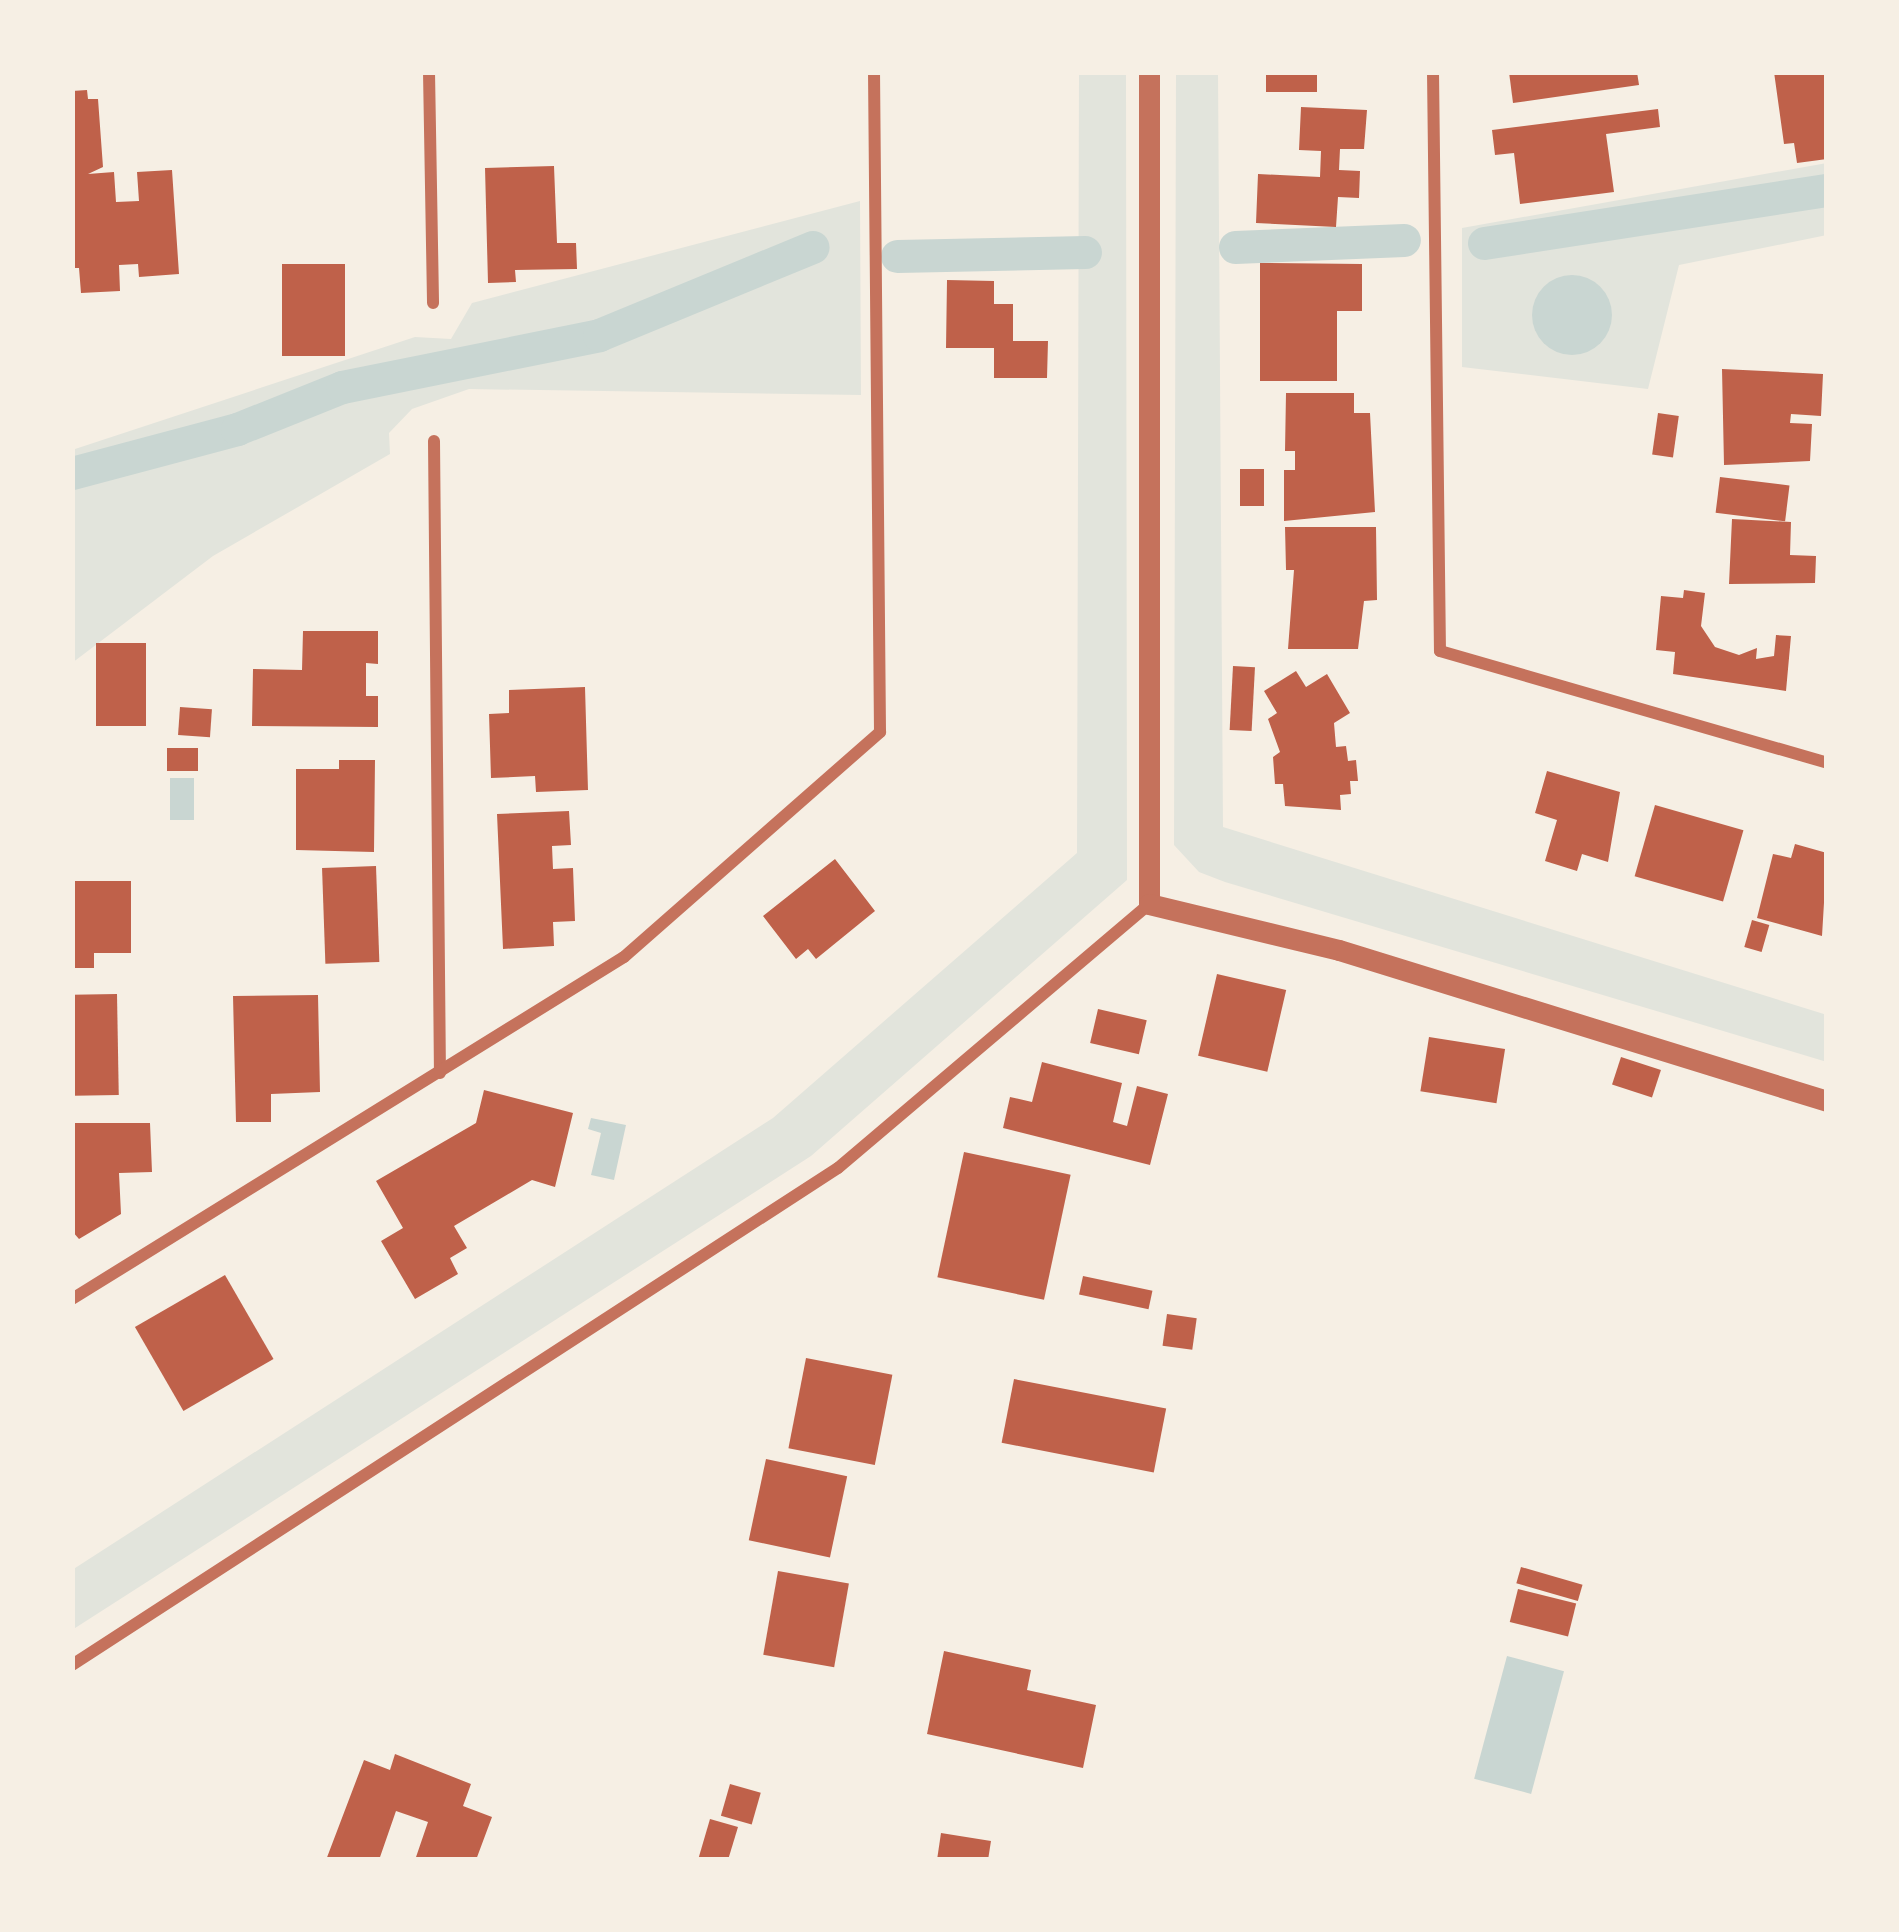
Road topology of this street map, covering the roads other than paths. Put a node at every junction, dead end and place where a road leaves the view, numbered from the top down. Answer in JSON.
{"nodes":[{"id":1,"x":429,"y":72,"type":"edge"},
{"id":2,"x":874,"y":72,"type":"edge"},
{"id":3,"x":1149,"y":72,"type":"edge"},
{"id":4,"x":1433,"y":72,"type":"edge"},
{"id":5,"x":433,"y":302,"type":"dead end"},
{"id":6,"x":434,"y":441,"type":"dead end"},
{"id":7,"x":1827,"y":763,"type":"edge"},
{"id":8,"x":1149,"y":904,"type":"junction"},
{"id":9,"x":440,"y":1073,"type":"junction"},
{"id":10,"x":1827,"y":1101,"type":"edge"},
{"id":11,"x":72,"y":1299,"type":"edge"},
{"id":12,"x":72,"y":1664,"type":"edge"}],
"edges":[{"from":1,"to":5,"type":"street"},
{"from":2,"to":9,"type":"street"},
{"from":3,"to":8,"type":"street"},
{"from":4,"to":7,"type":"street"},
{"from":6,"to":9,"type":"street"},
{"from":8,"to":10,"type":"street"},
{"from":8,"to":12,"type":"street"},
{"from":9,"to":11,"type":"street"}]}
